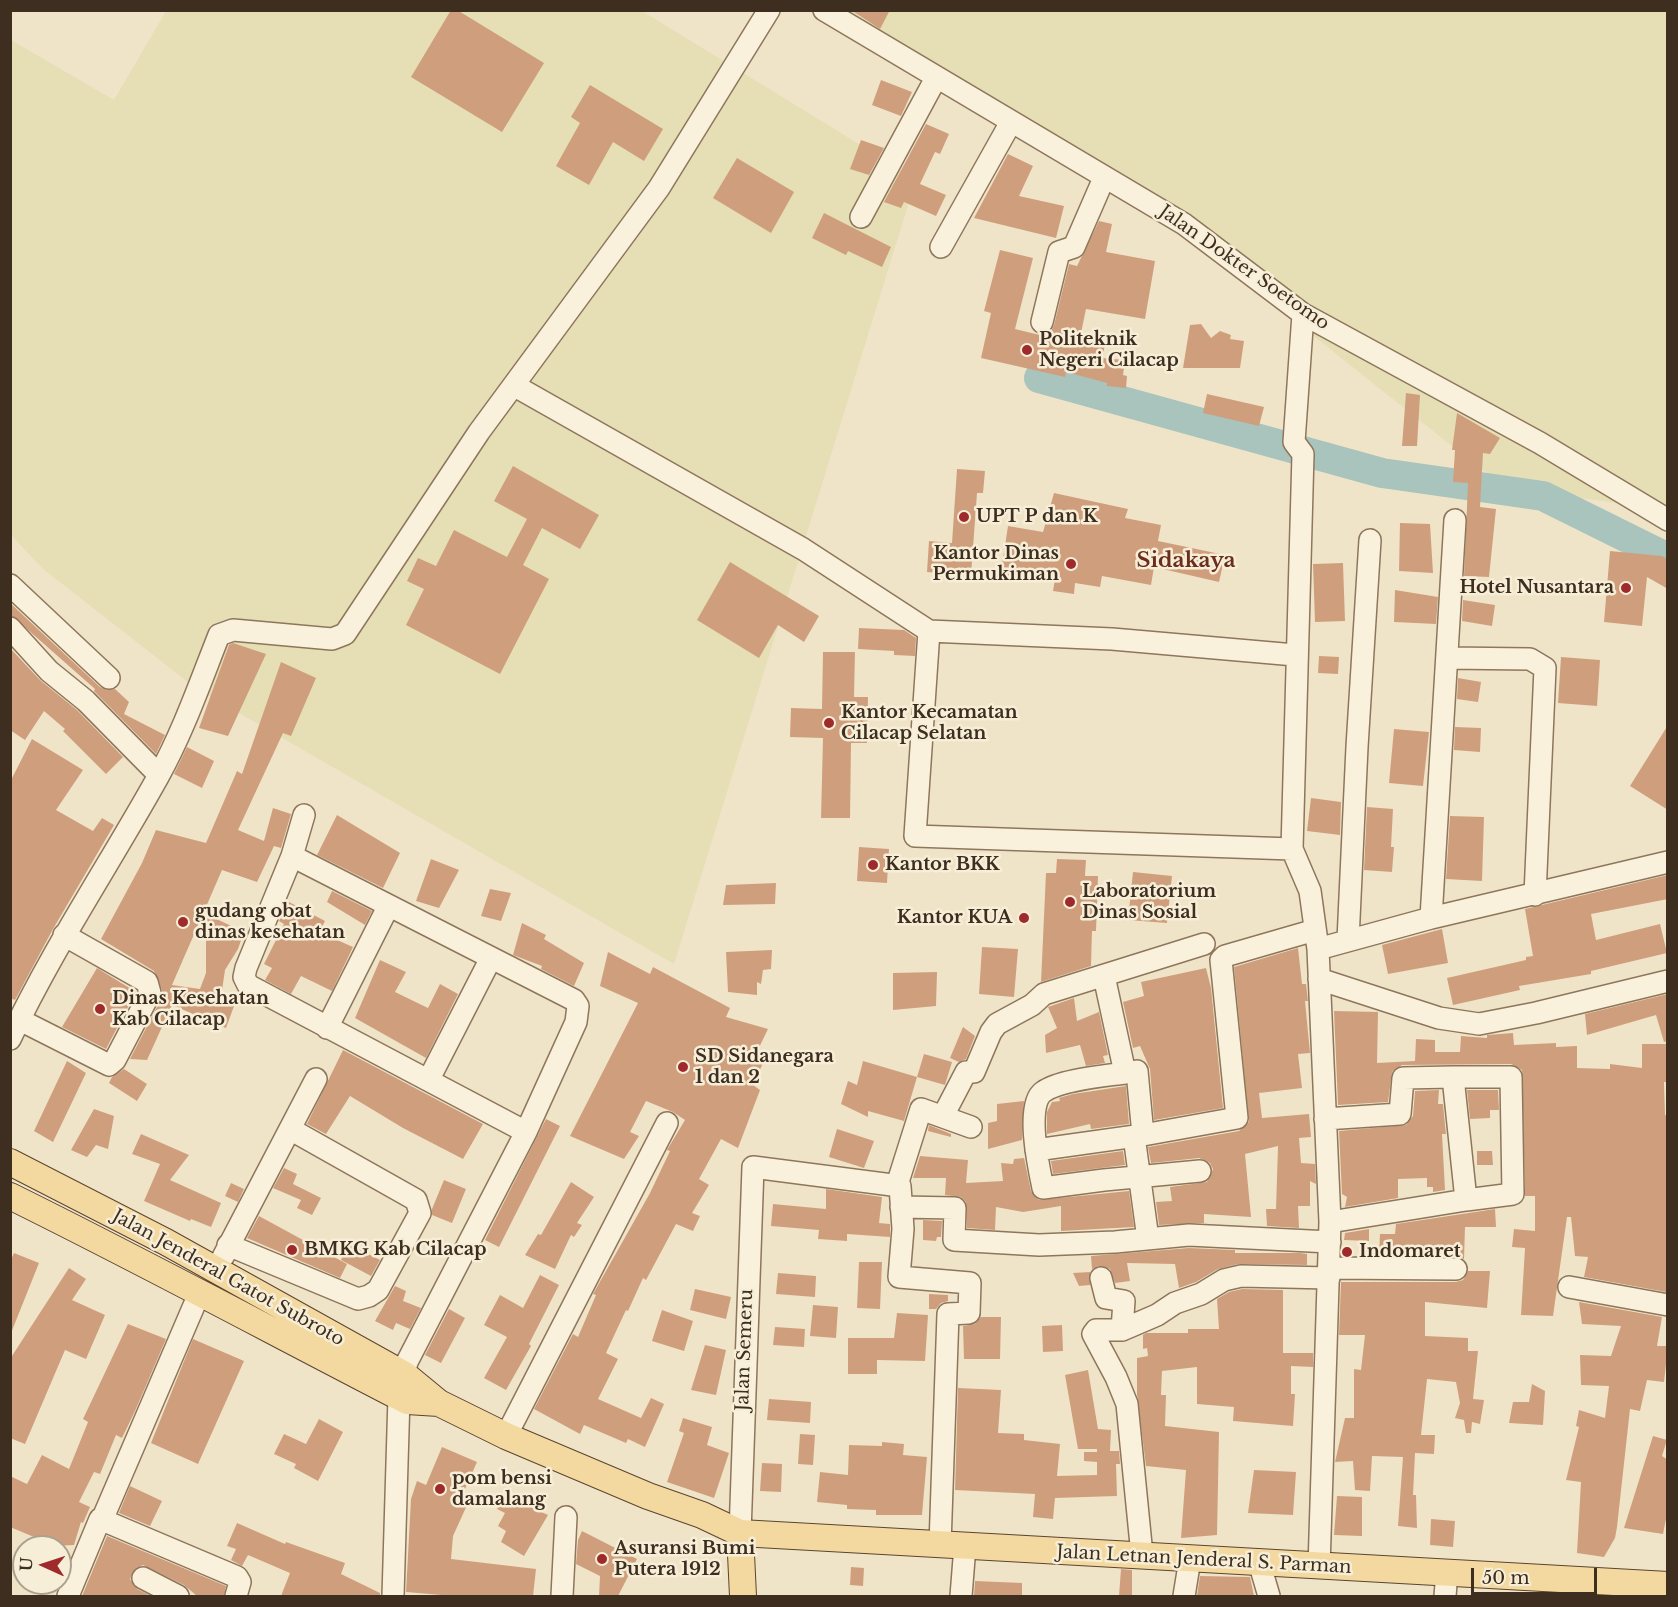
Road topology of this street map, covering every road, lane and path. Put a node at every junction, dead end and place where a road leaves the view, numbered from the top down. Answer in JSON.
{"nodes":[{"id":1,"x":769,"y":10,"type":"edge"},
{"id":2,"x":824,"y":10,"type":"edge"},
{"id":3,"x":936,"y":78,"type":"junction"},
{"id":4,"x":1011,"y":122,"type":"junction"},
{"id":5,"x":1104,"y":178,"type":"junction"},
{"id":6,"x":861,"y":217,"type":"dead end"},
{"id":7,"x":941,"y":247,"type":"dead end"},
{"id":8,"x":1303,"y":314,"type":"junction"},
{"id":9,"x":1042,"y":322,"type":"dead end"},
{"id":10,"x":515,"y":386,"type":"junction"},
{"id":11,"x":1455,"y":520,"type":"dead end"},
{"id":12,"x":1668,"y":520,"type":"edge"},
{"id":13,"x":1370,"y":540,"type":"dead end"},
{"id":14,"x":10,"y":585,"type":"edge"},
{"id":15,"x":10,"y":628,"type":"edge"},
{"id":16,"x":930,"y":631,"type":"junction"},
{"id":17,"x":1295,"y":655,"type":"junction"},
{"id":18,"x":1449,"y":658,"type":"junction"},
{"id":19,"x":109,"y":678,"type":"dead end"},
{"id":20,"x":159,"y":775,"type":"junction"},
{"id":21,"x":304,"y":815,"type":"dead end"},
{"id":22,"x":1292,"y":849,"type":"junction"},
{"id":23,"x":292,"y":856,"type":"junction"},
{"id":24,"x":1668,"y":862,"type":"edge"},
{"id":25,"x":1535,"y":895,"type":"junction"},
{"id":26,"x":388,"y":907,"type":"junction"},
{"id":27,"x":1431,"y":918,"type":"junction"},
{"id":28,"x":64,"y":934,"type":"junction"},
{"id":29,"x":1316,"y":940,"type":"junction"},
{"id":30,"x":1348,"y":940,"type":"junction"},
{"id":31,"x":1204,"y":944,"type":"dead end"},
{"id":32,"x":491,"y":958,"type":"junction"},
{"id":33,"x":1104,"y":976,"type":"junction"},
{"id":34,"x":1318,"y":979,"type":"junction"},
{"id":35,"x":1668,"y":981,"type":"edge"},
{"id":36,"x":327,"y":1028,"type":"junction"},
{"id":37,"x":15,"y":1030,"type":"edge"},
{"id":38,"x":1125,"y":1073,"type":"junction"},
{"id":39,"x":1453,"y":1077,"type":"junction"},
{"id":40,"x":316,"y":1079,"type":"dead end"},
{"id":41,"x":429,"y":1079,"type":"junction"},
{"id":42,"x":942,"y":1116,"type":"junction"},
{"id":43,"x":1325,"y":1119,"type":"junction"},
{"id":44,"x":667,"y":1123,"type":"dead end"},
{"id":45,"x":971,"y":1126,"type":"dead end"},
{"id":46,"x":290,"y":1129,"type":"junction"},
{"id":47,"x":526,"y":1132,"type":"junction"},
{"id":48,"x":1139,"y":1136,"type":"junction"},
{"id":49,"x":1036,"y":1150,"type":"junction"},
{"id":50,"x":10,"y":1162,"type":"edge"},
{"id":51,"x":1200,"y":1171,"type":"dead end"},
{"id":52,"x":1141,"y":1176,"type":"junction"},
{"id":53,"x":897,"y":1185,"type":"junction"},
{"id":54,"x":10,"y":1196,"type":"edge"},
{"id":55,"x":1466,"y":1200,"type":"junction"},
{"id":56,"x":901,"y":1207,"type":"junction"},
{"id":57,"x":1330,"y":1232,"type":"junction"},
{"id":58,"x":1148,"y":1239,"type":"junction"},
{"id":59,"x":228,"y":1245,"type":"junction"},
{"id":60,"x":1456,"y":1269,"type":"dead end"},
{"id":61,"x":217,"y":1272,"type":"junction"},
{"id":62,"x":1330,"y":1273,"type":"junction"},
{"id":63,"x":1101,"y":1278,"type":"dead end"},
{"id":64,"x":1569,"y":1287,"type":"dead end"},
{"id":65,"x":199,"y":1294,"type":"junction"},
{"id":66,"x":1668,"y":1305,"type":"edge"},
{"id":67,"x":1122,"y":1330,"type":"junction"},
{"id":68,"x":402,"y":1386,"type":"junction"},
{"id":69,"x":506,"y":1436,"type":"junction"},
{"id":70,"x":566,"y":1517,"type":"dead end"},
{"id":71,"x":102,"y":1520,"type":"junction"},
{"id":72,"x":740,"y":1533,"type":"junction"},
{"id":73,"x":940,"y":1545,"type":"junction"},
{"id":74,"x":965,"y":1546,"type":"junction"},
{"id":75,"x":1142,"y":1555,"type":"junction"},
{"id":76,"x":1190,"y":1559,"type":"junction"},
{"id":77,"x":1259,"y":1562,"type":"junction"},
{"id":78,"x":1319,"y":1567,"type":"junction"},
{"id":79,"x":144,"y":1578,"type":"dead end"},
{"id":80,"x":1446,"y":1584,"type":"edge"},
{"id":81,"x":1668,"y":1585,"type":"edge"},
{"id":82,"x":1614,"y":1588,"type":"edge"},
{"id":83,"x":68,"y":1596,"type":"edge"},
{"id":84,"x":178,"y":1596,"type":"edge"},
{"id":85,"x":236,"y":1596,"type":"edge"},
{"id":86,"x":393,"y":1596,"type":"edge"},
{"id":87,"x":562,"y":1596,"type":"edge"},
{"id":88,"x":743,"y":1596,"type":"edge"},
{"id":89,"x":961,"y":1596,"type":"edge"},
{"id":90,"x":1184,"y":1596,"type":"edge"},
{"id":91,"x":1269,"y":1596,"type":"edge"}],
"edges":[{"from":1,"to":10,"type":"street"},
{"from":2,"to":3,"type":"street","name":"Jalan Dokter Soetomo"},
{"from":3,"to":4,"type":"street","name":"Jalan Dokter Soetomo"},
{"from":3,"to":6,"type":"street"},
{"from":4,"to":5,"type":"street","name":"Jalan Dokter Soetomo"},
{"from":4,"to":7,"type":"street"},
{"from":5,"to":8,"type":"street","name":"Jalan Dokter Soetomo"},
{"from":5,"to":9,"type":"street"},
{"from":8,"to":12,"type":"street","name":"Jalan Dokter Soetomo"},
{"from":8,"to":17,"type":"street"},
{"from":10,"to":16,"type":"street"},
{"from":10,"to":20,"type":"street"},
{"from":11,"to":18,"type":"street"},
{"from":13,"to":30,"type":"street"},
{"from":14,"to":19,"type":"street"},
{"from":15,"to":20,"type":"street"},
{"from":16,"to":17,"type":"street"},
{"from":16,"to":22,"type":"street"},
{"from":17,"to":22,"type":"street"},
{"from":18,"to":25,"type":"street"},
{"from":18,"to":27,"type":"street"},
{"from":20,"to":28,"type":"street"},
{"from":21,"to":23,"type":"street"},
{"from":22,"to":29,"type":"street"},
{"from":23,"to":26,"type":"street"},
{"from":23,"to":36,"type":"street"},
{"from":24,"to":25,"type":"street"},
{"from":25,"to":27,"type":"street"},
{"from":26,"to":32,"type":"street"},
{"from":26,"to":36,"type":"street"},
{"from":27,"to":30,"type":"street"},
{"from":28,"to":37,"type":"street"},
{"from":28,"to":37,"type":"street"},
{"from":29,"to":30,"type":"street"},
{"from":29,"to":34,"type":"street"},
{"from":29,"to":48,"type":"street"},
{"from":31,"to":33,"type":"street"},
{"from":32,"to":41,"type":"street"},
{"from":32,"to":47,"type":"street"},
{"from":33,"to":38,"type":"street"},
{"from":33,"to":42,"type":"street"},
{"from":34,"to":35,"type":"street"},
{"from":34,"to":43,"type":"street"},
{"from":36,"to":41,"type":"street"},
{"from":38,"to":48,"type":"street"},
{"from":38,"to":49,"type":"street"},
{"from":39,"to":43,"type":"street"},
{"from":39,"to":55,"type":"street"},
{"from":39,"to":55,"type":"street"},
{"from":40,"to":46,"type":"street"},
{"from":41,"to":47,"type":"street"},
{"from":42,"to":45,"type":"street"},
{"from":42,"to":53,"type":"street"},
{"from":43,"to":57,"type":"street"},
{"from":44,"to":69,"type":"street"},
{"from":46,"to":59,"type":"street"},
{"from":46,"to":59,"type":"street"},
{"from":47,"to":68,"type":"street"},
{"from":48,"to":49,"type":"street"},
{"from":48,"to":52,"type":"street"},
{"from":49,"to":52,"type":"street"},
{"from":50,"to":61,"type":"main road","name":"Jalan Jenderal Gatot Subroto"},
{"from":51,"to":52,"type":"street"},
{"from":52,"to":58,"type":"street"},
{"from":53,"to":56,"type":"street"},
{"from":53,"to":72,"type":"street","name":"Jalan Semeru"},
{"from":54,"to":65,"type":"main road","name":"Jalan Jenderal Gatot Subroto"},
{"from":55,"to":57,"type":"street"},
{"from":56,"to":58,"type":"street"},
{"from":56,"to":73,"type":"street"},
{"from":57,"to":58,"type":"street"},
{"from":57,"to":62,"type":"street"},
{"from":59,"to":61,"type":"street"},
{"from":60,"to":62,"type":"street"},
{"from":61,"to":68,"type":"main road","name":"Jalan Jenderal Gatot Subroto"},
{"from":62,"to":67,"type":"street"},
{"from":62,"to":78,"type":"street"},
{"from":63,"to":67,"type":"street"},
{"from":64,"to":66,"type":"street"},
{"from":65,"to":68,"type":"main road","name":"Jalan Jenderal Gatot Subroto"},
{"from":65,"to":71,"type":"street"},
{"from":67,"to":75,"type":"street"},
{"from":68,"to":69,"type":"main road","name":"Jalan Jenderal Gatot Subroto"},
{"from":68,"to":86,"type":"street"},
{"from":69,"to":72,"type":"main road","name":"Jalan Jenderal Gatot Subroto"},
{"from":70,"to":87,"type":"street"},
{"from":71,"to":83,"type":"street"},
{"from":71,"to":85,"type":"street"},
{"from":72,"to":73,"type":"main road","name":"Jalan Letnan Jenderal S. Parman"},
{"from":72,"to":88,"type":"main road"},
{"from":73,"to":74,"type":"main road","name":"Jalan Letnan Jenderal S. Parman"},
{"from":74,"to":75,"type":"main road","name":"Jalan Letnan Jenderal S. Parman"},
{"from":74,"to":89,"type":"street"},
{"from":75,"to":76,"type":"main road","name":"Jalan Letnan Jenderal S. Parman"},
{"from":76,"to":77,"type":"main road","name":"Jalan Letnan Jenderal S. Parman"},
{"from":76,"to":90,"type":"street"},
{"from":77,"to":78,"type":"main road","name":"Jalan Letnan Jenderal S. Parman"},
{"from":77,"to":91,"type":"street"},
{"from":78,"to":80,"type":"main road","name":"Jalan Letnan Jenderal S. Parman"},
{"from":79,"to":84,"type":"street"},
{"from":80,"to":82,"type":"main road","name":"Jalan Letnan Jenderal S. Parman"},
{"from":81,"to":82,"type":"main road","name":"Jalan Letnan Jenderal S. Parman"}]}
